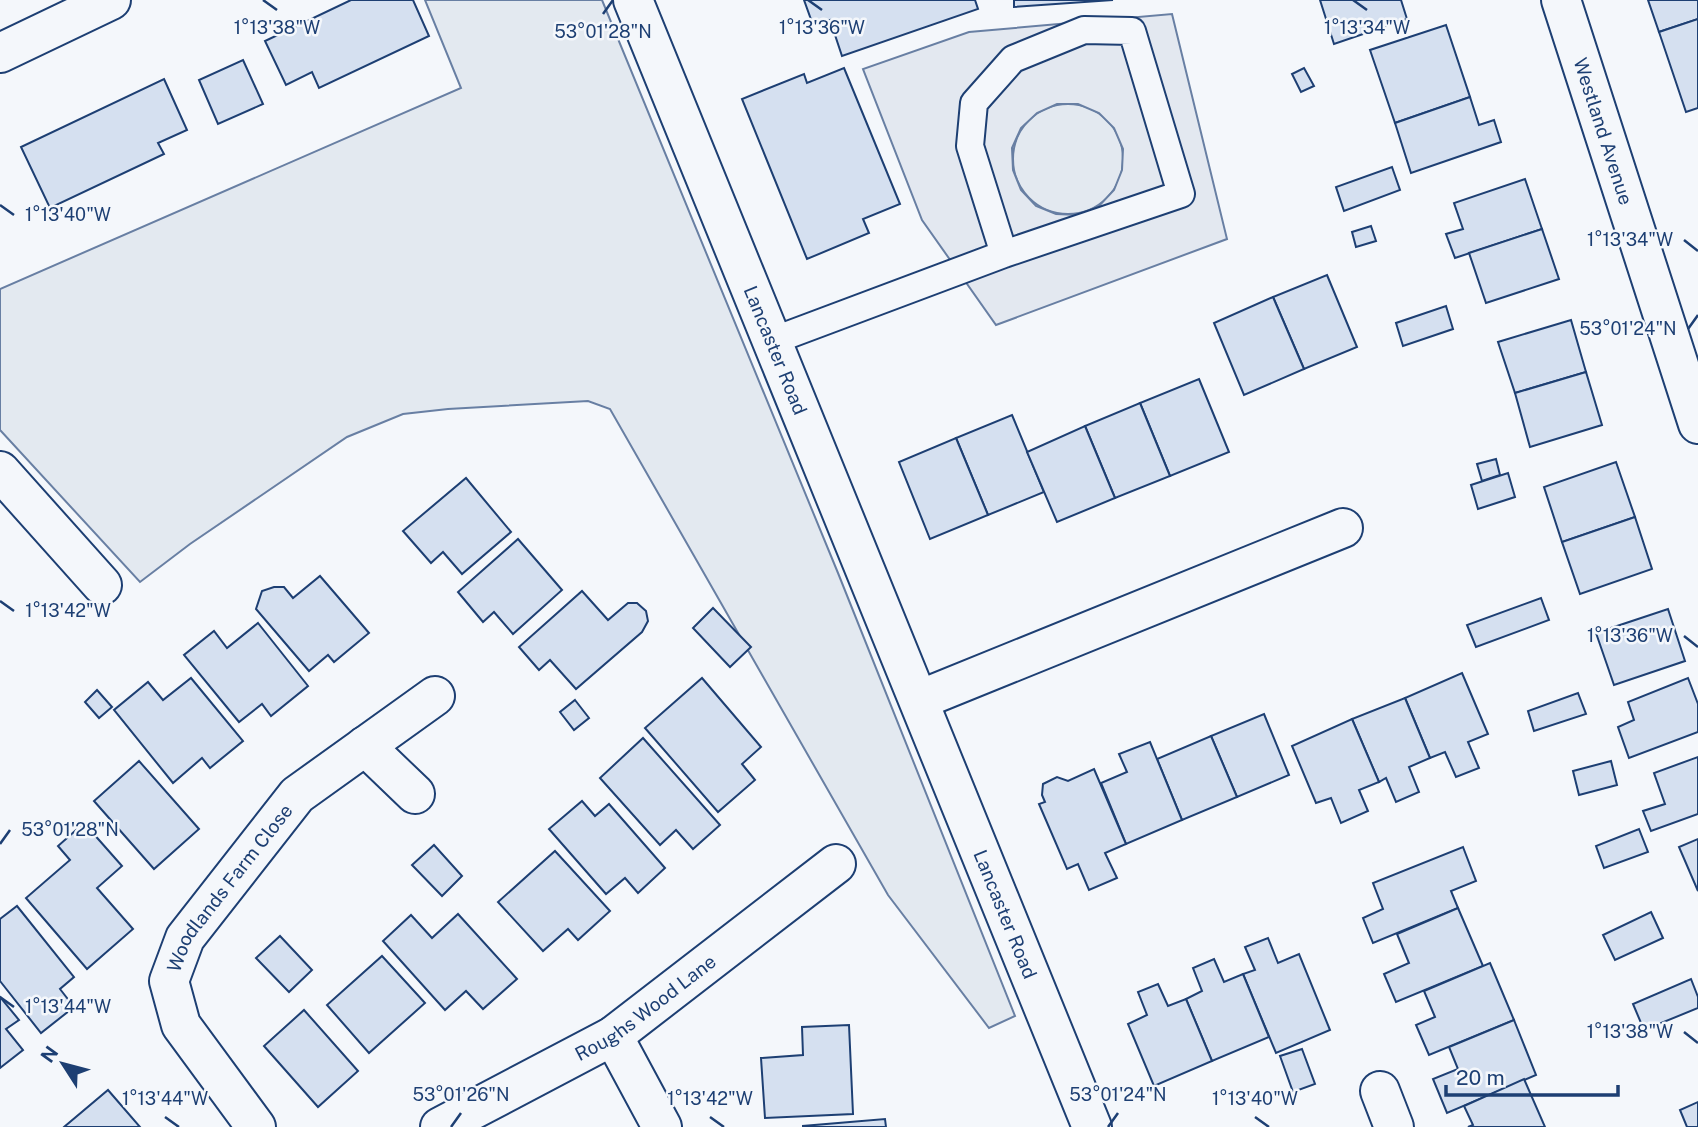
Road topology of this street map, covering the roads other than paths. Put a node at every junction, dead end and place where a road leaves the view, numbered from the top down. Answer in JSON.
{"nodes":[{"id":1,"x":111,"y":0,"type":"edge"},
{"id":2,"x":633,"y":0,"type":"edge"},
{"id":3,"x":1561,"y":0,"type":"edge"},
{"id":4,"x":0,"y":53,"type":"edge"},
{"id":5,"x":1004,"y":254,"type":"junction"},
{"id":6,"x":772,"y":341,"type":"junction"},
{"id":7,"x":1698,"y":424,"type":"edge"},
{"id":8,"x":0,"y":471,"type":"edge"},
{"id":9,"x":1343,"y":528,"type":"dead end"},
{"id":10,"x":102,"y":585,"type":"dead end"},
{"id":11,"x":435,"y":695,"type":"dead end"},
{"id":12,"x":919,"y":700,"type":"junction"},
{"id":13,"x":365,"y":746,"type":"junction"},
{"id":14,"x":415,"y":794,"type":"dead end"},
{"id":15,"x":836,"y":864,"type":"dead end"},
{"id":16,"x":612,"y":1037,"type":"junction"},
{"id":17,"x":1380,"y":1091,"type":"dead end"},
{"id":18,"x":256,"y":1127,"type":"edge"},
{"id":19,"x":440,"y":1127,"type":"edge"},
{"id":20,"x":662,"y":1127,"type":"edge"},
{"id":21,"x":1092,"y":1127,"type":"edge"},
{"id":22,"x":1394,"y":1127,"type":"edge"}],
"edges":[{"from":1,"to":4,"type":"street"},
{"from":2,"to":6,"type":"street","name":"Lancaster Road"},
{"from":3,"to":7,"type":"street","name":"Westland Avenue"},
{"from":5,"to":5,"type":"lane"},
{"from":5,"to":6,"type":"lane"},
{"from":6,"to":12,"type":"street","name":"Lancaster Road"},
{"from":8,"to":10,"type":"street"},
{"from":9,"to":12,"type":"street"},
{"from":11,"to":13,"type":"street","name":"Woodlands Farm Close"},
{"from":12,"to":21,"type":"street","name":"Lancaster Road"},
{"from":13,"to":14,"type":"street"},
{"from":13,"to":18,"type":"street","name":"Woodlands Farm Close"},
{"from":15,"to":16,"type":"street","name":"Roughs Wood Lane"},
{"from":16,"to":19,"type":"street","name":"Roughs Wood Lane"},
{"from":16,"to":20,"type":"street"},
{"from":17,"to":22,"type":"street"}]}
